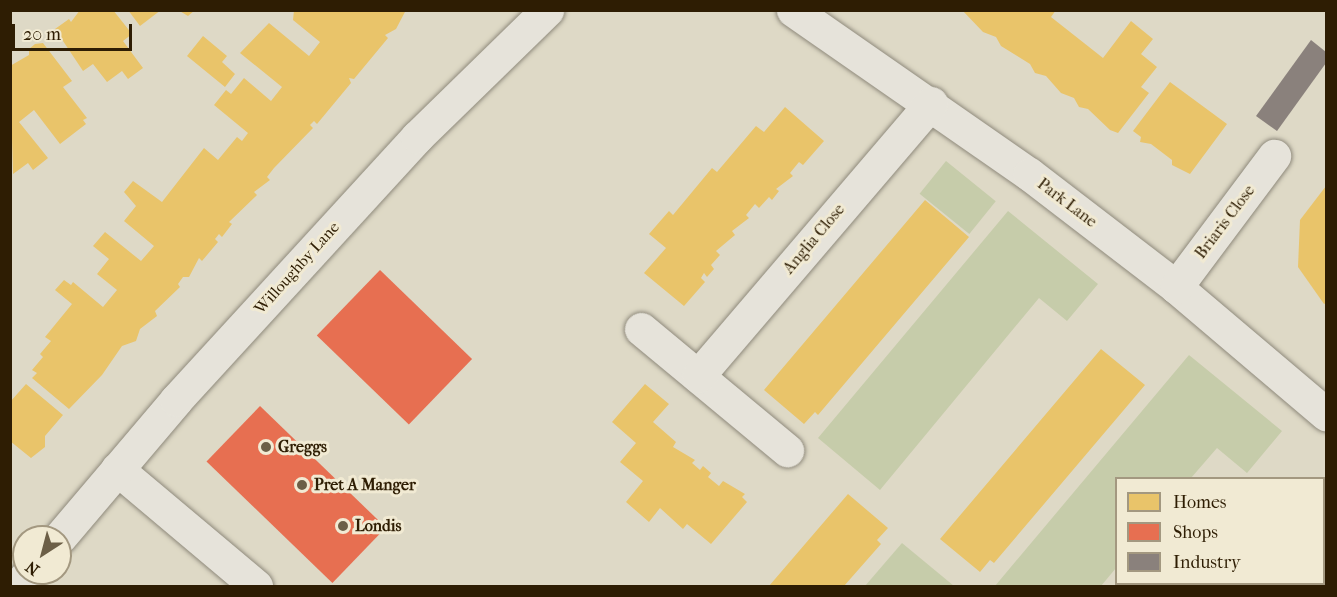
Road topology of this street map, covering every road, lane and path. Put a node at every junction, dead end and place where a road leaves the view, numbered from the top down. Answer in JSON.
{"nodes":[{"id":1,"x":547,"y":10,"type":"edge"},
{"id":2,"x":793,"y":10,"type":"edge"},
{"id":3,"x":931,"y":103,"type":"junction"},
{"id":4,"x":1274,"y":156,"type":"dead end"},
{"id":5,"x":1176,"y":287,"type":"junction"},
{"id":6,"x":641,"y":328,"type":"dead end"},
{"id":7,"x":698,"y":375,"type":"junction"},
{"id":8,"x":1326,"y":414,"type":"edge"},
{"id":9,"x":787,"y":450,"type":"dead end"},
{"id":10,"x":117,"y":469,"type":"junction"},
{"id":11,"x":70,"y":525,"type":"edge"},
{"id":12,"x":256,"y":586,"type":"edge"}],
"edges":[{"from":1,"to":10,"type":"street","name":"Willoughby Lane"},
{"from":2,"to":3,"type":"street","name":"Park Lane"},
{"from":3,"to":5,"type":"street","name":"Park Lane"},
{"from":3,"to":7,"type":"street","name":"Anglia Close"},
{"from":4,"to":5,"type":"street","name":"Briaris Close"},
{"from":5,"to":8,"type":"street","name":"Park Lane"},
{"from":6,"to":7,"type":"street"},
{"from":7,"to":9,"type":"street"},
{"from":10,"to":11,"type":"street","name":"Willoughby Lane"},
{"from":10,"to":12,"type":"street"}]}
